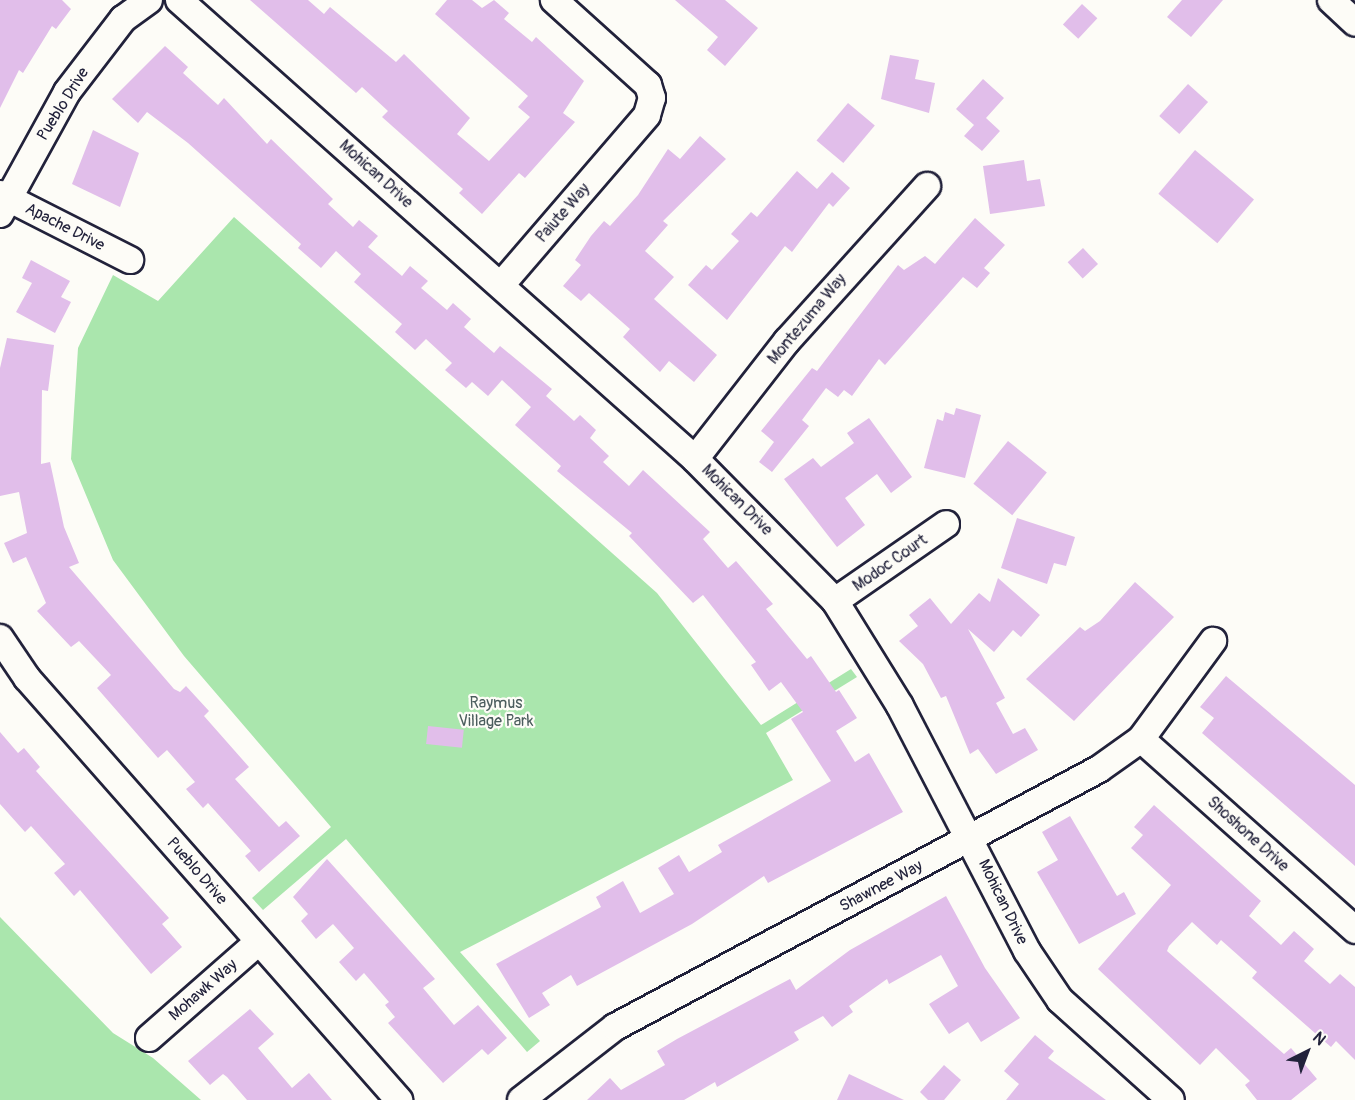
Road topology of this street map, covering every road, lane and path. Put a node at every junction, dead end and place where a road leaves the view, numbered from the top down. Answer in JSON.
{"nodes":[{"id":1,"x":179,"y":0,"type":"edge"},
{"id":2,"x":554,"y":0,"type":"edge"},
{"id":3,"x":1331,"y":0,"type":"edge"},
{"id":4,"x":144,"y":2,"type":"edge"},
{"id":5,"x":1355,"y":22,"type":"edge"},
{"id":6,"x":927,"y":186,"type":"dead end"},
{"id":7,"x":3,"y":202,"type":"edge"},
{"id":8,"x":130,"y":260,"type":"dead end"},
{"id":9,"x":501,"y":285,"type":"junction"},
{"id":10,"x":695,"y":459,"type":"junction"},
{"id":11,"x":946,"y":524,"type":"dead end"},
{"id":12,"x":834,"y":601,"type":"junction"},
{"id":13,"x":0,"y":638,"type":"edge"},
{"id":14,"x":1213,"y":641,"type":"dead end"},
{"id":15,"x":1141,"y":739,"type":"junction"},
{"id":16,"x":971,"y":838,"type":"junction"},
{"id":17,"x":1355,"y":930,"type":"edge"},
{"id":18,"x":257,"y":943,"type":"junction"},
{"id":19,"x":148,"y":1038,"type":"dead end"},
{"id":20,"x":399,"y":1100,"type":"edge"},
{"id":21,"x":521,"y":1100,"type":"edge"},
{"id":22,"x":1172,"y":1100,"type":"edge"}],
"edges":[{"from":1,"to":9,"type":"street","name":"Mohican Drive"},
{"from":2,"to":9,"type":"street","name":"Paiute Way"},
{"from":3,"to":5,"type":"street"},
{"from":4,"to":7,"type":"street","name":"Pueblo Drive"},
{"from":6,"to":10,"type":"street","name":"Montezuma Way"},
{"from":7,"to":8,"type":"street","name":"Apache Drive"},
{"from":9,"to":10,"type":"street","name":"Mohican Drive"},
{"from":10,"to":12,"type":"street","name":"Mohican Drive"},
{"from":11,"to":12,"type":"street","name":"Modoc Court"},
{"from":12,"to":16,"type":"street","name":"Mohican Drive"},
{"from":13,"to":18,"type":"street","name":"Pueblo Drive"},
{"from":14,"to":15,"type":"street","name":"Shawnee Way"},
{"from":15,"to":16,"type":"street","name":"Shawnee Way"},
{"from":15,"to":17,"type":"street","name":"Shoshone Drive"},
{"from":16,"to":21,"type":"street","name":"Shawnee Way"},
{"from":16,"to":22,"type":"street","name":"Mohican Drive"},
{"from":18,"to":19,"type":"street","name":"Mohawk Way"},
{"from":18,"to":20,"type":"street","name":"Pueblo Drive"}]}
